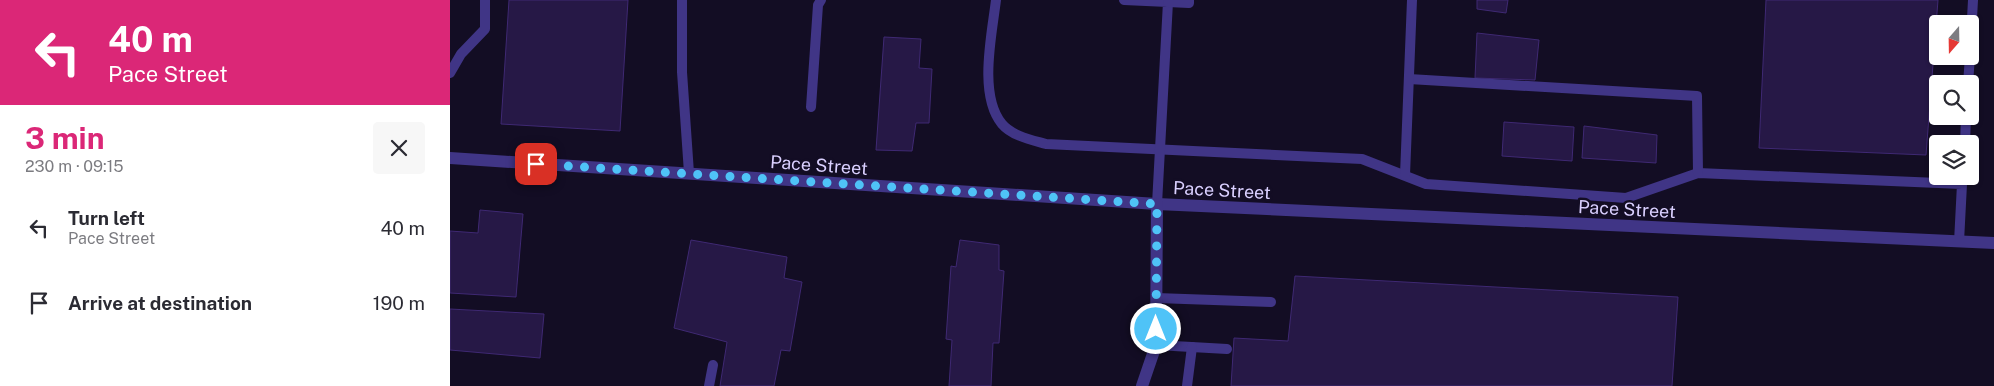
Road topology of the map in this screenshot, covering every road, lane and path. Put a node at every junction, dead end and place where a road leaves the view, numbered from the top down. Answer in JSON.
{"nodes":[{"id":1,"x":485,"y":0,"type":"edge"},
{"id":2,"x":682,"y":0,"type":"edge"},
{"id":3,"x":821,"y":0,"type":"edge"},
{"id":4,"x":996,"y":0,"type":"edge"},
{"id":5,"x":1124,"y":0,"type":"edge"},
{"id":6,"x":1189,"y":0,"type":"edge"},
{"id":7,"x":1412,"y":0,"type":"edge"},
{"id":8,"x":1973,"y":0,"type":"edge"},
{"id":9,"x":1168,"y":2,"type":"junction"},
{"id":10,"x":1972,"y":15,"type":"edge"},
{"id":11,"x":450,"y":73,"type":"edge"},
{"id":12,"x":1409,"y":79,"type":"junction"},
{"id":13,"x":811,"y":107,"type":"dead end"},
{"id":14,"x":1160,"y":149,"type":"junction"},
{"id":15,"x":450,"y":158,"type":"edge"},
{"id":16,"x":1698,"y":173,"type":"junction"},
{"id":17,"x":688,"y":174,"type":"junction"},
{"id":18,"x":1405,"y":175,"type":"junction"},
{"id":19,"x":1929,"y":179,"type":"edge"},
{"id":20,"x":1963,"y":185,"type":"edge"},
{"id":21,"x":1157,"y":204,"type":"junction"},
{"id":22,"x":1959,"y":242,"type":"junction"},
{"id":23,"x":1994,"y":243,"type":"edge"},
{"id":24,"x":1156,"y":298,"type":"junction"},
{"id":25,"x":1270,"y":302,"type":"dead end"},
{"id":26,"x":1156,"y":345,"type":"junction"},
{"id":27,"x":1192,"y":347,"type":"junction"},
{"id":28,"x":1228,"y":349,"type":"dead end"},
{"id":29,"x":713,"y":365,"type":"dead end"},
{"id":30,"x":709,"y":386,"type":"edge"},
{"id":31,"x":1142,"y":386,"type":"edge"},
{"id":32,"x":1187,"y":386,"type":"edge"}],
"edges":[{"from":1,"to":11,"type":"lane"},
{"from":2,"to":17,"type":"lane"},
{"from":3,"to":13,"type":"lane"},
{"from":4,"to":14,"type":"lane"},
{"from":5,"to":9,"type":"lane"},
{"from":6,"to":9,"type":"lane"},
{"from":7,"to":12,"type":"lane"},
{"from":8,"to":10,"type":"lane"},
{"from":9,"to":14,"type":"lane"},
{"from":12,"to":16,"type":"lane"},
{"from":12,"to":18,"type":"lane"},
{"from":14,"to":18,"type":"lane"},
{"from":14,"to":21,"type":"lane"},
{"from":15,"to":17,"type":"street","name":"Pace Street"},
{"from":16,"to":18,"type":"lane"},
{"from":16,"to":19,"type":"lane"},
{"from":17,"to":21,"type":"street","name":"Pace Street"},
{"from":20,"to":22,"type":"lane"},
{"from":21,"to":22,"type":"street","name":"Pace Street"},
{"from":21,"to":24,"type":"street"},
{"from":22,"to":23,"type":"street","name":"Pace Street"},
{"from":24,"to":25,"type":"lane"},
{"from":24,"to":26,"type":"street"},
{"from":26,"to":27,"type":"lane"},
{"from":26,"to":31,"type":"street"},
{"from":27,"to":28,"type":"lane"},
{"from":27,"to":32,"type":"lane"},
{"from":29,"to":30,"type":"lane"}]}
